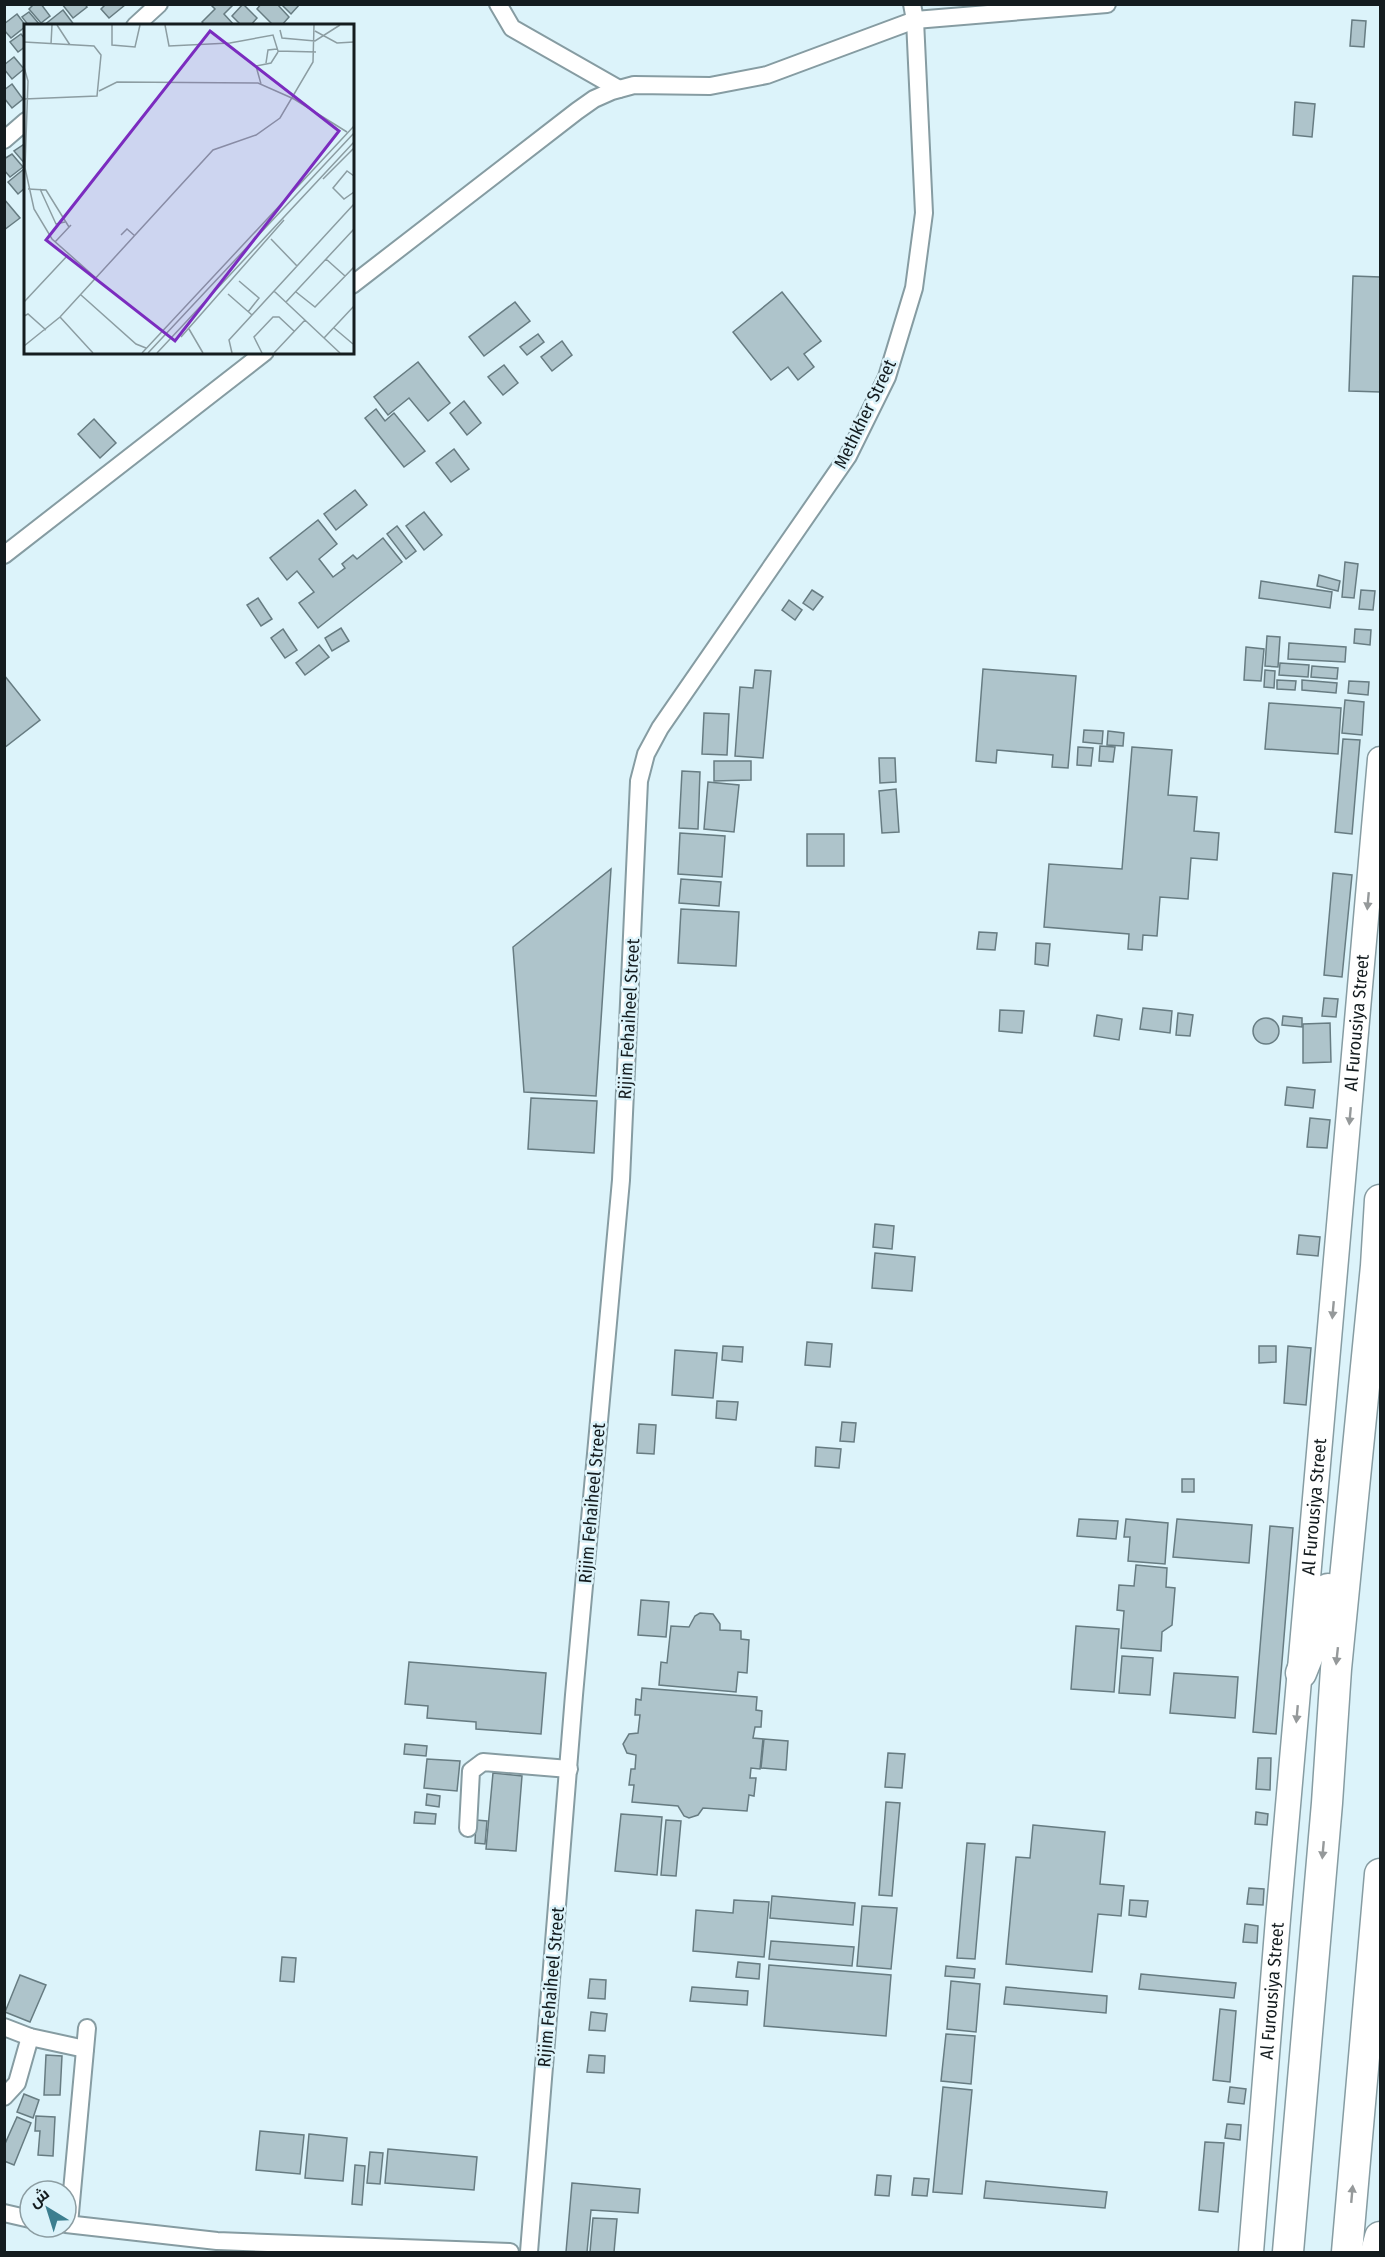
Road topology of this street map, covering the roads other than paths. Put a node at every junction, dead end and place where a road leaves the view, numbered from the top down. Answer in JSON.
{"nodes":[{"id":1,"x":159,"y":4,"type":"edge"},
{"id":2,"x":498,"y":4,"type":"edge"},
{"id":3,"x":1107,"y":4,"type":"edge"},
{"id":4,"x":914,"y":12,"type":"edge"},
{"id":5,"x":137,"y":24,"type":"edge"},
{"id":6,"x":620,"y":89,"type":"junction"},
{"id":7,"x":24,"y":124,"type":"edge"},
{"id":8,"x":4,"y":140,"type":"edge"},
{"id":9,"x":354,"y":283,"type":"edge"},
{"id":10,"x":262,"y":354,"type":"edge"},
{"id":11,"x":4,"y":555,"type":"edge"},
{"id":12,"x":646,"y":754,"type":"joint"},
{"id":13,"x":1380,"y":759,"type":"edge"},
{"id":14,"x":1380,"y":1200,"type":"edge"},
{"id":15,"x":1376,"y":1266,"type":"junction"},
{"id":16,"x":1301,"y":1673,"type":"junction"},
{"id":17,"x":569,"y":1769,"type":"junction"},
{"id":18,"x":468,"y":1828,"type":"dead end"},
{"id":19,"x":1380,"y":1874,"type":"edge"},
{"id":20,"x":4,"y":2027,"type":"edge"},
{"id":21,"x":87,"y":2028,"type":"dead end"},
{"id":22,"x":1305,"y":2034,"type":"junction"},
{"id":23,"x":30,"y":2037,"type":"junction"},
{"id":24,"x":85,"y":2049,"type":"junction"},
{"id":25,"x":4,"y":2097,"type":"edge"},
{"id":26,"x":72,"y":2179,"type":"edge"},
{"id":27,"x":78,"y":2226,"type":"edge"},
{"id":28,"x":1380,"y":2237,"type":"edge"},
{"id":29,"x":217,"y":2247,"type":"edge"},
{"id":30,"x":510,"y":2253,"type":"edge"},
{"id":31,"x":529,"y":2253,"type":"edge"},
{"id":32,"x":1251,"y":2253,"type":"edge"},
{"id":33,"x":1270,"y":2253,"type":"edge"},
{"id":34,"x":1288,"y":2253,"type":"edge"},
{"id":35,"x":1347,"y":2253,"type":"edge"},
{"id":36,"x":1376,"y":2253,"type":"edge"}],
"edges":[{"from":1,"to":5,"type":"street"},
{"from":2,"to":6,"type":"street"},
{"from":3,"to":4,"type":"street"},
{"from":4,"to":6,"type":"street"},
{"from":4,"to":12,"type":"street","name":"Methkher Street"},
{"from":6,"to":9,"type":"street"},
{"from":7,"to":8,"type":"street"},
{"from":10,"to":11,"type":"street"},
{"from":12,"to":17,"type":"street","name":"Rijim Fehaiheel Street"},
{"from":13,"to":16,"type":"main road","name":"Al Furousiya Street","one_way":true},
{"from":14,"to":15,"type":"highway","name":"Al Furousiya Street"},
{"from":15,"to":16,"type":"highway"},
{"from":15,"to":22,"type":"highway","name":"Al Furousiya Street","one_way":true},
{"from":16,"to":32,"type":"main road","name":"Al Furousiya Street","one_way":true},
{"from":17,"to":18,"type":"street"},
{"from":17,"to":31,"type":"street","name":"Rijim Fehaiheel Street"},
{"from":35,"to":19,"type":"highway","one_way":true},
{"from":20,"to":23,"type":"street"},
{"from":21,"to":24,"type":"street"},
{"from":22,"to":33,"type":"highway"},
{"from":22,"to":34,"type":"highway","name":"Al Furousiya Street"},
{"from":23,"to":24,"type":"street"},
{"from":23,"to":25,"type":"street"},
{"from":24,"to":26,"type":"street"},
{"from":27,"to":29,"type":"street"},
{"from":28,"to":36,"type":"highway"},
{"from":29,"to":30,"type":"street"}]}
